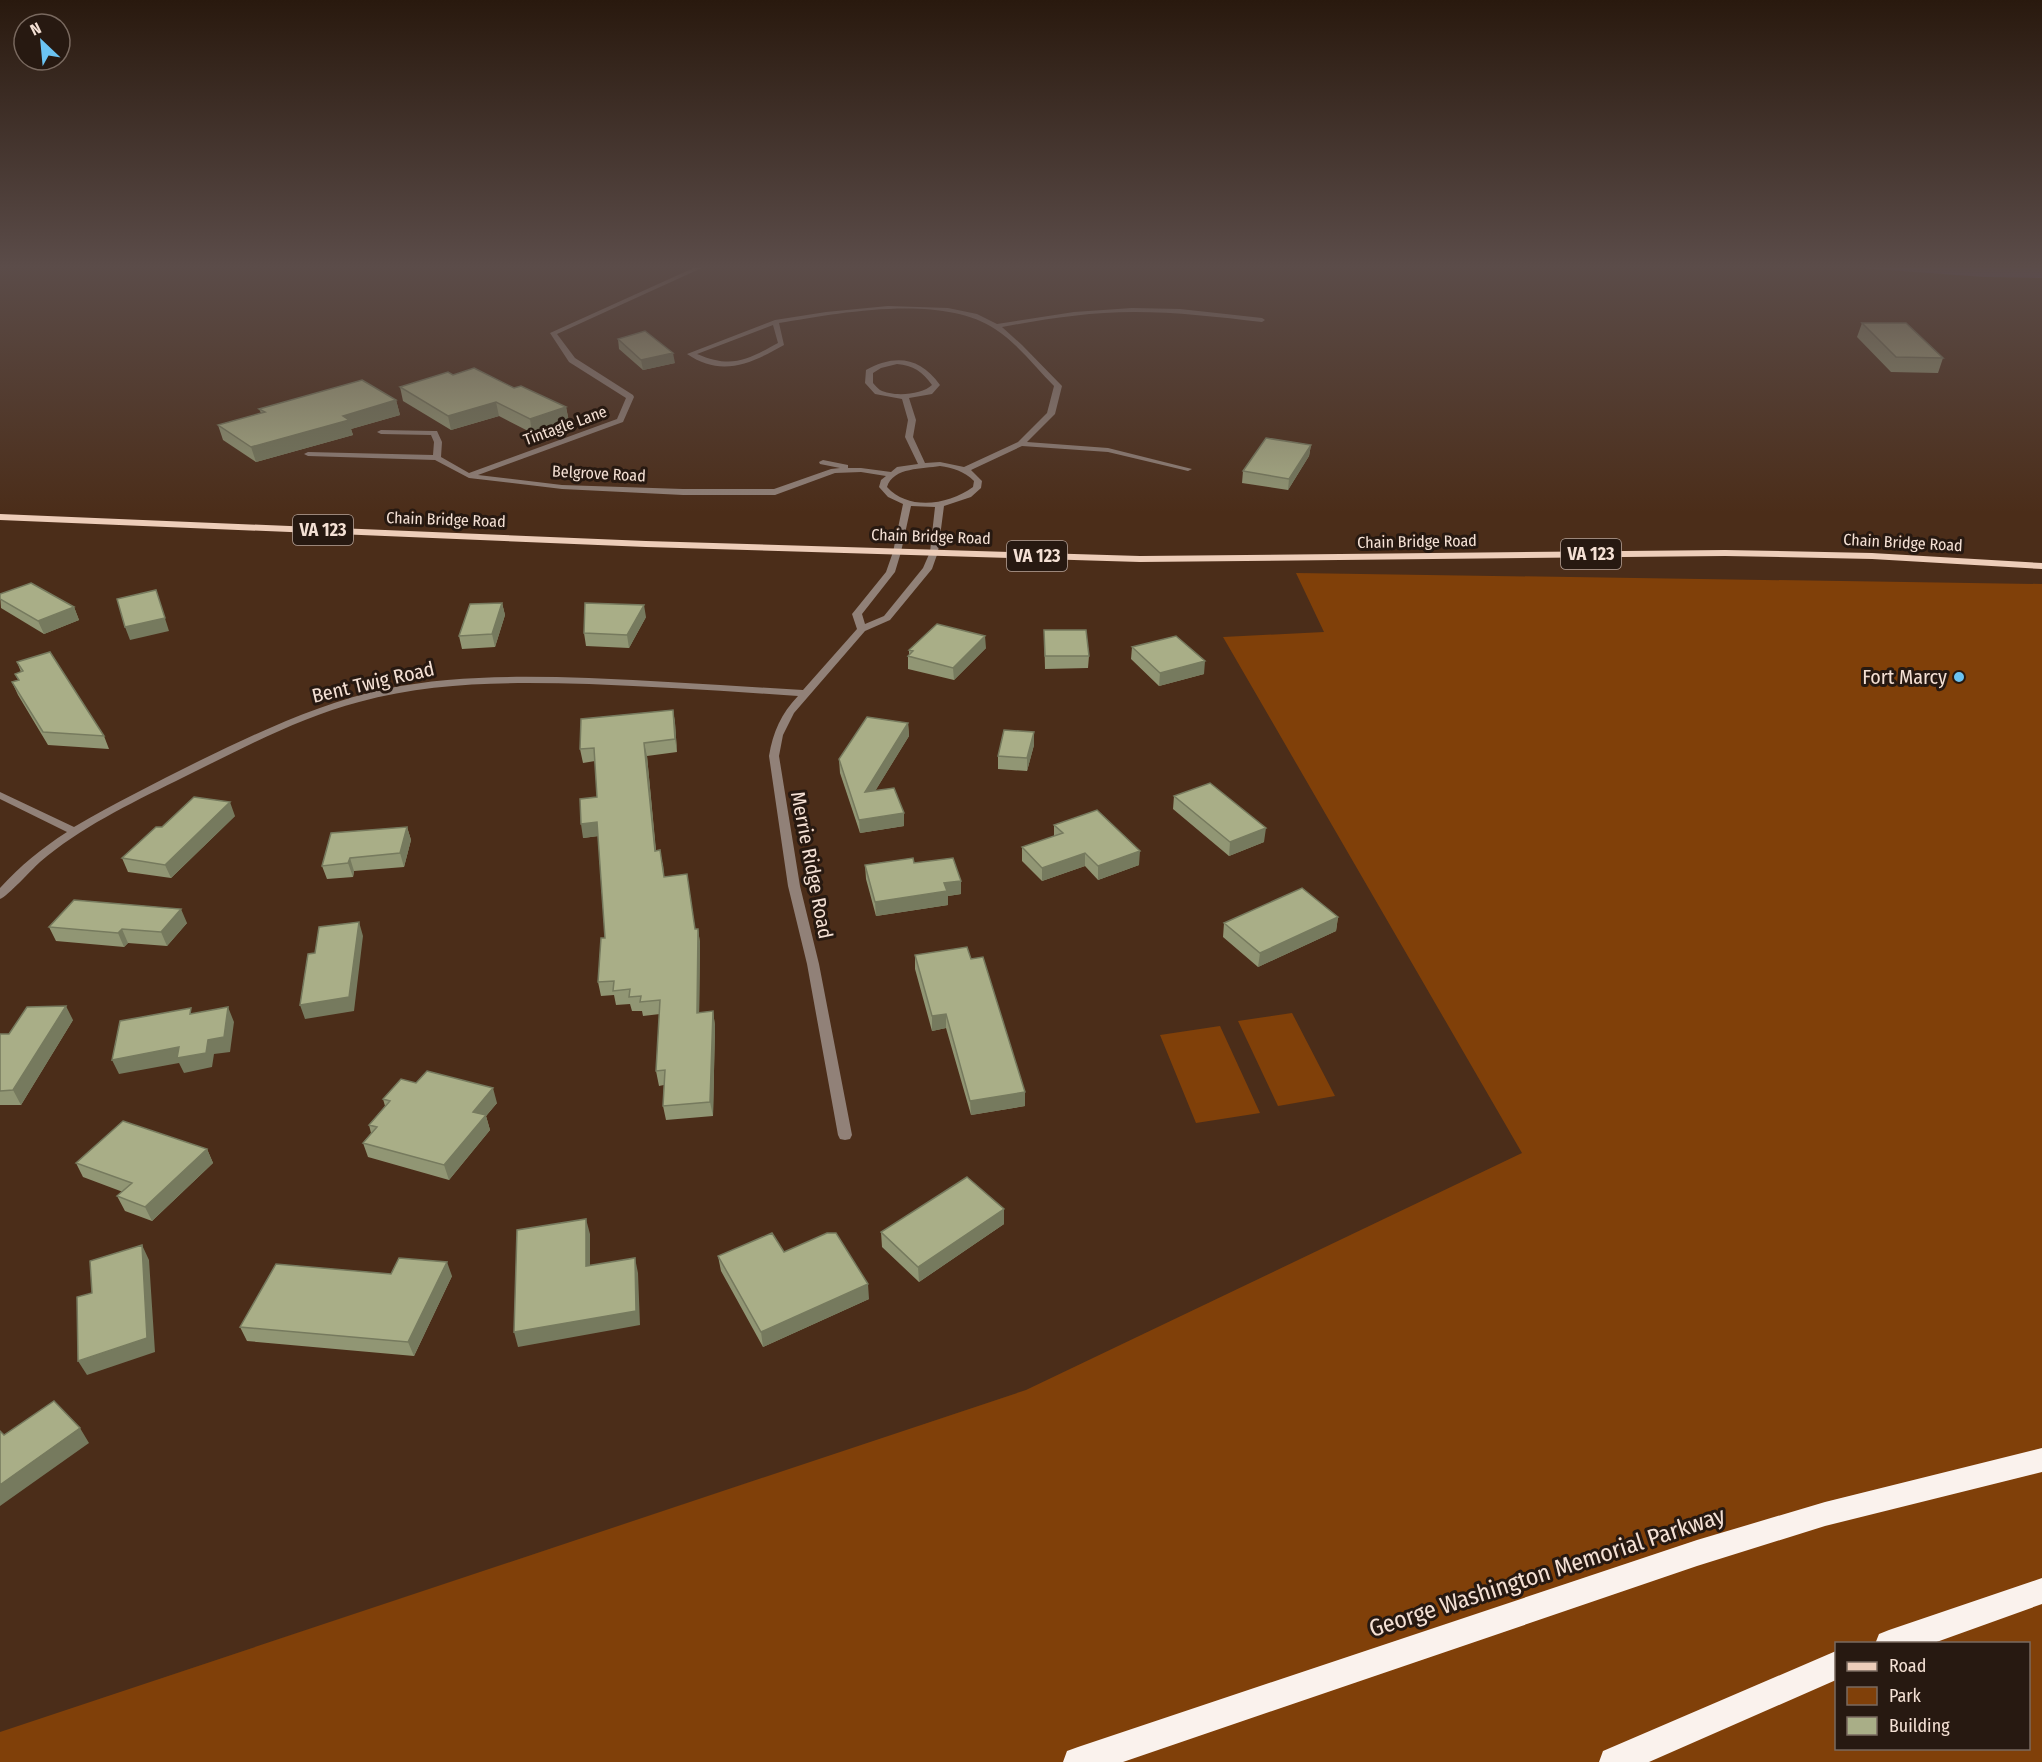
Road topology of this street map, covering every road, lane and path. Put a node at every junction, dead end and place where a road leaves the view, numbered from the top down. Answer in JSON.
{"nodes":[{"id":1,"x":564,"y":348,"type":"edge"},
{"id":2,"x":706,"y":348,"type":"edge"},
{"id":3,"x":774,"y":348,"type":"edge"},
{"id":4,"x":1019,"y":348,"type":"edge"},
{"id":5,"x":905,"y":397,"type":"junction"},
{"id":6,"x":381,"y":432,"type":"dead end"},
{"id":7,"x":1021,"y":444,"type":"junction"},
{"id":8,"x":308,"y":454,"type":"edge"},
{"id":9,"x":437,"y":458,"type":"junction"},
{"id":10,"x":823,"y":462,"type":"dead end"},
{"id":11,"x":921,"y":465,"type":"junction"},
{"id":12,"x":1188,"y":469,"type":"dead end"},
{"id":13,"x":861,"y":470,"type":"junction"},
{"id":14,"x":964,"y":470,"type":"junction"},
{"id":15,"x":891,"y":474,"type":"junction"},
{"id":16,"x":469,"y":476,"type":"junction"},
{"id":17,"x":908,"y":502,"type":"junction"},
{"id":18,"x":940,"y":504,"type":"junction"},
{"id":19,"x":0,"y":517,"type":"edge"},
{"id":20,"x":897,"y":552,"type":"junction"},
{"id":21,"x":934,"y":552,"type":"junction"},
{"id":22,"x":2042,"y":566,"type":"edge"},
{"id":23,"x":862,"y":629,"type":"junction"},
{"id":24,"x":805,"y":693,"type":"junction"},
{"id":25,"x":0,"y":795,"type":"edge"},
{"id":26,"x":74,"y":831,"type":"junction"},
{"id":27,"x":0,"y":895,"type":"edge"},
{"id":28,"x":845,"y":1136,"type":"dead end"},
{"id":29,"x":2042,"y":1460,"type":"edge"},
{"id":30,"x":2042,"y":1591,"type":"edge"},
{"id":31,"x":1895,"y":1642,"type":"edge"},
{"id":32,"x":1835,"y":1665,"type":"edge"},
{"id":33,"x":1078,"y":1762,"type":"edge"},
{"id":34,"x":1614,"y":1762,"type":"edge"}],
"edges":[{"from":1,"to":16,"type":"street","name":"Tintagle Lane"},
{"from":2,"to":3,"type":"street"},
{"from":4,"to":7,"type":"street"},
{"from":5,"to":5,"type":"street"},
{"from":5,"to":11,"type":"street"},
{"from":6,"to":9,"type":"street"},
{"from":7,"to":12,"type":"street"},
{"from":7,"to":14,"type":"street"},
{"from":8,"to":9,"type":"street","name":"Belgrove Road"},
{"from":9,"to":16,"type":"street","name":"Belgrove Road"},
{"from":10,"to":13,"type":"street"},
{"from":11,"to":14,"type":"street"},
{"from":11,"to":15,"type":"street"},
{"from":13,"to":15,"type":"street","name":"Belgrove Road"},
{"from":13,"to":16,"type":"street","name":"Belgrove Road"},
{"from":14,"to":18,"type":"street"},
{"from":15,"to":17,"type":"street"},
{"from":17,"to":18,"type":"street"},
{"from":17,"to":20,"type":"street"},
{"from":18,"to":21,"type":"street"},
{"from":19,"to":20,"type":"main road","name":"Chain Bridge Road","number":"VA 123"},
{"from":20,"to":21,"type":"main road","name":"Chain Bridge Road","number":"VA 123"},
{"from":20,"to":23,"type":"street"},
{"from":21,"to":22,"type":"main road","name":"Chain Bridge Road","number":"VA 123"},
{"from":21,"to":23,"type":"street","name":"Merrie Ridge Road"},
{"from":23,"to":24,"type":"street","name":"Merrie Ridge Road"},
{"from":24,"to":26,"type":"street","name":"Bent Twig Road"},
{"from":24,"to":28,"type":"street","name":"Merrie Ridge Road"},
{"from":25,"to":26,"type":"street"},
{"from":26,"to":27,"type":"street","name":"Bent Twig Road"},
{"from":29,"to":33,"type":"highway","name":"George Washington Memorial Parkway"},
{"from":30,"to":31,"type":"highway"},
{"from":32,"to":34,"type":"highway"}]}
